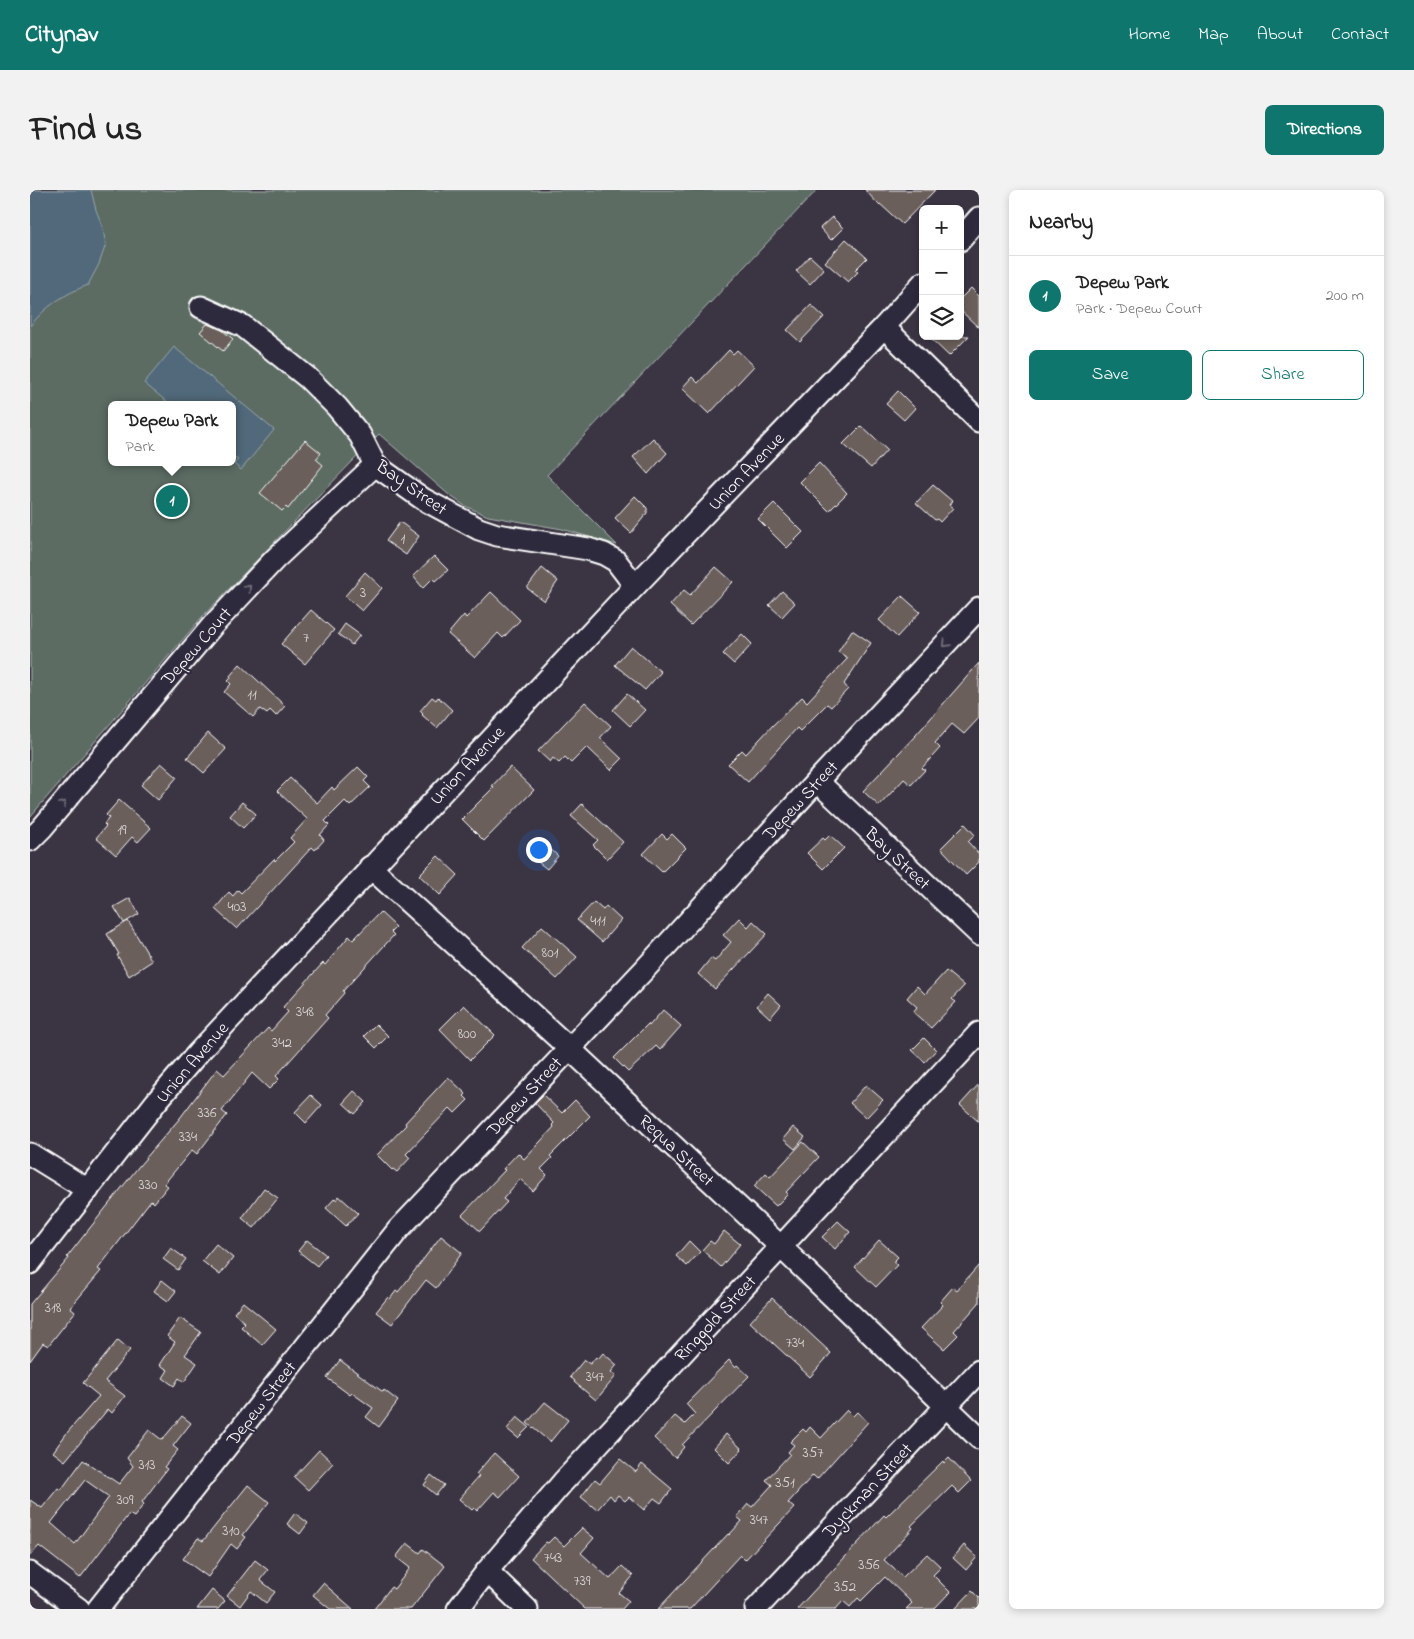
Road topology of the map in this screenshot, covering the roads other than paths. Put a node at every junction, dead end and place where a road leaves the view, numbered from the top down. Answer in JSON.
{"nodes":[{"id":1,"x":979,"y":218,"type":"edge"},
{"id":2,"x":964,"y":235,"type":"edge"},
{"id":3,"x":919,"y":288,"type":"edge"},
{"id":4,"x":200,"y":307,"type":"dead end"},
{"id":5,"x":884,"y":327,"type":"junction"},
{"id":6,"x":979,"y":421,"type":"edge"},
{"id":7,"x":375,"y":465,"type":"junction"},
{"id":8,"x":635,"y":586,"type":"junction"},
{"id":9,"x":979,"y":608,"type":"edge"},
{"id":10,"x":816,"y":782,"type":"junction"},
{"id":11,"x":30,"y":840,"type":"edge"},
{"id":12,"x":370,"y":867,"type":"junction"},
{"id":13,"x":979,"y":934,"type":"edge"},
{"id":14,"x":979,"y":1034,"type":"edge"},
{"id":15,"x":569,"y":1048,"type":"junction"},
{"id":16,"x":30,"y":1154,"type":"edge"},
{"id":17,"x":88,"y":1190,"type":"junction"},
{"id":18,"x":781,"y":1247,"type":"junction"},
{"id":19,"x":30,"y":1263,"type":"edge"},
{"id":20,"x":979,"y":1371,"type":"edge"},
{"id":21,"x":946,"y":1406,"type":"junction"},
{"id":22,"x":979,"y":1438,"type":"edge"},
{"id":23,"x":487,"y":1571,"type":"junction"},
{"id":24,"x":30,"y":1574,"type":"edge"},
{"id":25,"x":80,"y":1609,"type":"edge"},
{"id":26,"x":98,"y":1609,"type":"edge"},
{"id":27,"x":458,"y":1609,"type":"edge"},
{"id":28,"x":527,"y":1609,"type":"edge"},
{"id":29,"x":756,"y":1609,"type":"edge"}],
"edges":[{"from":1,"to":2,"type":"street"},
{"from":3,"to":5,"type":"street","name":"Union Avenue"},
{"from":4,"to":7,"type":"street","name":"Bay Street"},
{"from":5,"to":6,"type":"street"},
{"from":5,"to":8,"type":"street","name":"Union Avenue"},
{"from":7,"to":8,"type":"street","name":"Bay Street"},
{"from":11,"to":7,"type":"street","name":"Depew Court","one_way":true},
{"from":8,"to":12,"type":"street","name":"Union Avenue"},
{"from":9,"to":10,"type":"street","name":"Depew Street","one_way":true},
{"from":10,"to":13,"type":"street","name":"Bay Street"},
{"from":10,"to":15,"type":"street","name":"Depew Street"},
{"from":12,"to":15,"type":"street","name":"Requa Street"},
{"from":12,"to":17,"type":"street","name":"Union Avenue"},
{"from":14,"to":18,"type":"street","name":"Ringgold Street"},
{"from":15,"to":18,"type":"street","name":"Requa Street"},
{"from":15,"to":26,"type":"street","name":"Depew Street"},
{"from":16,"to":17,"type":"street"},
{"from":17,"to":19,"type":"street","name":"Union Avenue"},
{"from":18,"to":21,"type":"street","name":"Requa Street"},
{"from":18,"to":23,"type":"street","name":"Ringgold Street"},
{"from":20,"to":21,"type":"street","name":"Dyckman Street"},
{"from":21,"to":22,"type":"street","name":"Requa Street"},
{"from":21,"to":29,"type":"street","name":"Dyckman Street"},
{"from":23,"to":27,"type":"street","name":"Ringgold Street"},
{"from":23,"to":28,"type":"street"},
{"from":24,"to":25,"type":"street"}]}
